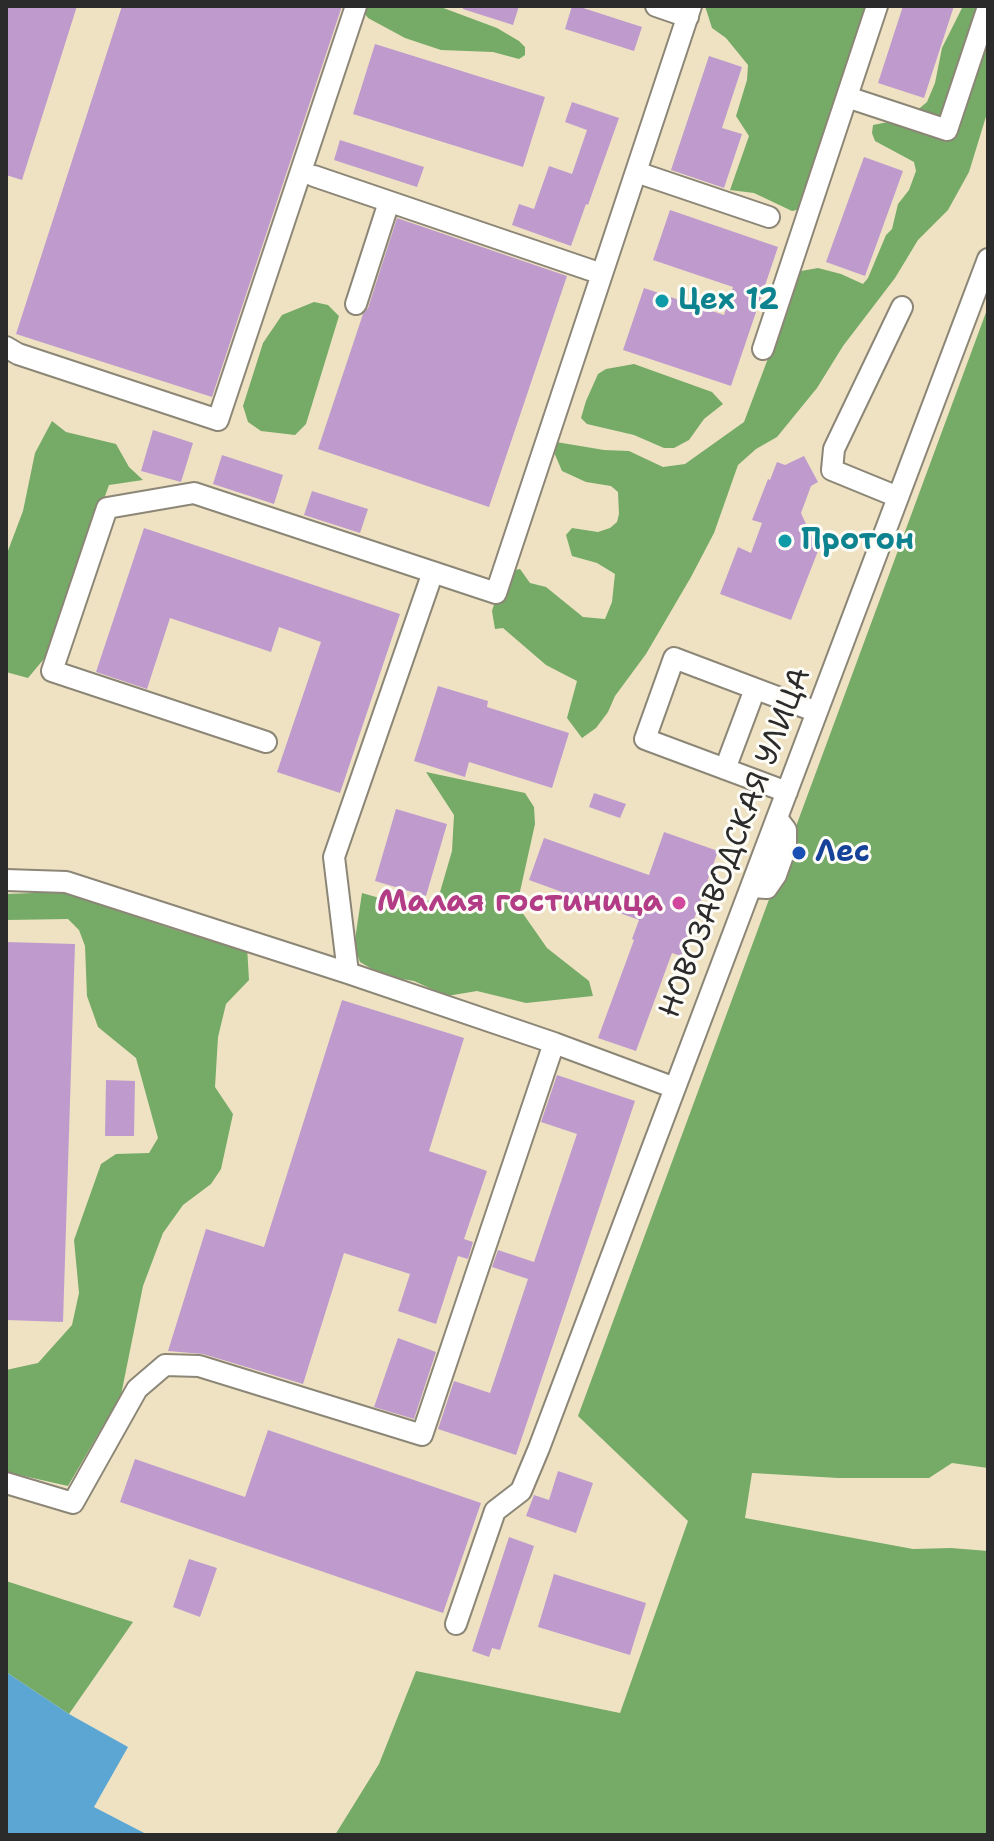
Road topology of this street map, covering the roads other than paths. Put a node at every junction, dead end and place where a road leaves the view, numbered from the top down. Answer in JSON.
{"nodes":[{"id":1,"x":356,"y":6,"type":"edge"},
{"id":2,"x":656,"y":6,"type":"edge"},
{"id":3,"x":877,"y":6,"type":"edge"},
{"id":4,"x":988,"y":7,"type":"edge"},
{"id":5,"x":690,"y":11,"type":"edge"},
{"id":6,"x":847,"y":97,"type":"junction"},
{"id":7,"x":636,"y":172,"type":"junction"},
{"id":8,"x":314,"y":176,"type":"dead end"},
{"id":9,"x":389,"y":202,"type":"junction"},
{"id":10,"x":769,"y":217,"type":"dead end"},
{"id":11,"x":988,"y":259,"type":"edge"},
{"id":12,"x":602,"y":274,"type":"junction"},
{"id":13,"x":356,"y":304,"type":"dead end"},
{"id":14,"x":902,"y":307,"type":"dead end"},
{"id":15,"x":6,"y":347,"type":"edge"},
{"id":16,"x":763,"y":349,"type":"dead end"},
{"id":17,"x":898,"y":497,"type":"junction"},
{"id":18,"x":433,"y":572,"type":"junction"},
{"id":19,"x":755,"y":689,"type":"junction"},
{"id":20,"x":817,"y":712,"type":"junction"},
{"id":21,"x":266,"y":742,"type":"dead end"},
{"id":22,"x":725,"y":769,"type":"junction"},
{"id":23,"x":787,"y":792,"type":"junction"},
{"id":24,"x":6,"y":880,"type":"edge"},
{"id":25,"x":348,"y":973,"type":"junction"},
{"id":26,"x":554,"y":1043,"type":"junction"},
{"id":27,"x":675,"y":1088,"type":"junction"},
{"id":28,"x":6,"y":1483,"type":"edge"},
{"id":29,"x":456,"y":1624,"type":"dead end"}],
"edges":[{"from":1,"to":15,"type":"street"},
{"from":2,"to":5,"type":"street"},
{"from":3,"to":6,"type":"street"},
{"from":4,"to":6,"type":"street"},
{"from":5,"to":7,"type":"street"},
{"from":6,"to":16,"type":"street"},
{"from":7,"to":10,"type":"street"},
{"from":7,"to":12,"type":"street"},
{"from":8,"to":9,"type":"street"},
{"from":9,"to":12,"type":"street"},
{"from":9,"to":13,"type":"street"},
{"from":11,"to":17,"type":"street","name":"НОВОЗАВОДСКАЯ УЛИЦА"},
{"from":12,"to":18,"type":"street"},
{"from":14,"to":17,"type":"street"},
{"from":17,"to":20,"type":"street","name":"НОВОЗАВОДСКАЯ УЛИЦА"},
{"from":18,"to":21,"type":"street"},
{"from":18,"to":25,"type":"street"},
{"from":19,"to":20,"type":"street"},
{"from":19,"to":22,"type":"street"},
{"from":19,"to":22,"type":"street"},
{"from":20,"to":23,"type":"street","name":"НОВОЗАВОДСКАЯ УЛИЦА"},
{"from":22,"to":23,"type":"street"},
{"from":23,"to":27,"type":"street","name":"НОВОЗАВОДСКАЯ УЛИЦА"},
{"from":24,"to":25,"type":"street"},
{"from":25,"to":26,"type":"street"},
{"from":26,"to":27,"type":"street"},
{"from":26,"to":28,"type":"street"},
{"from":27,"to":29,"type":"street","name":"НОВОЗАВОДСКАЯ УЛИЦА"}]}
